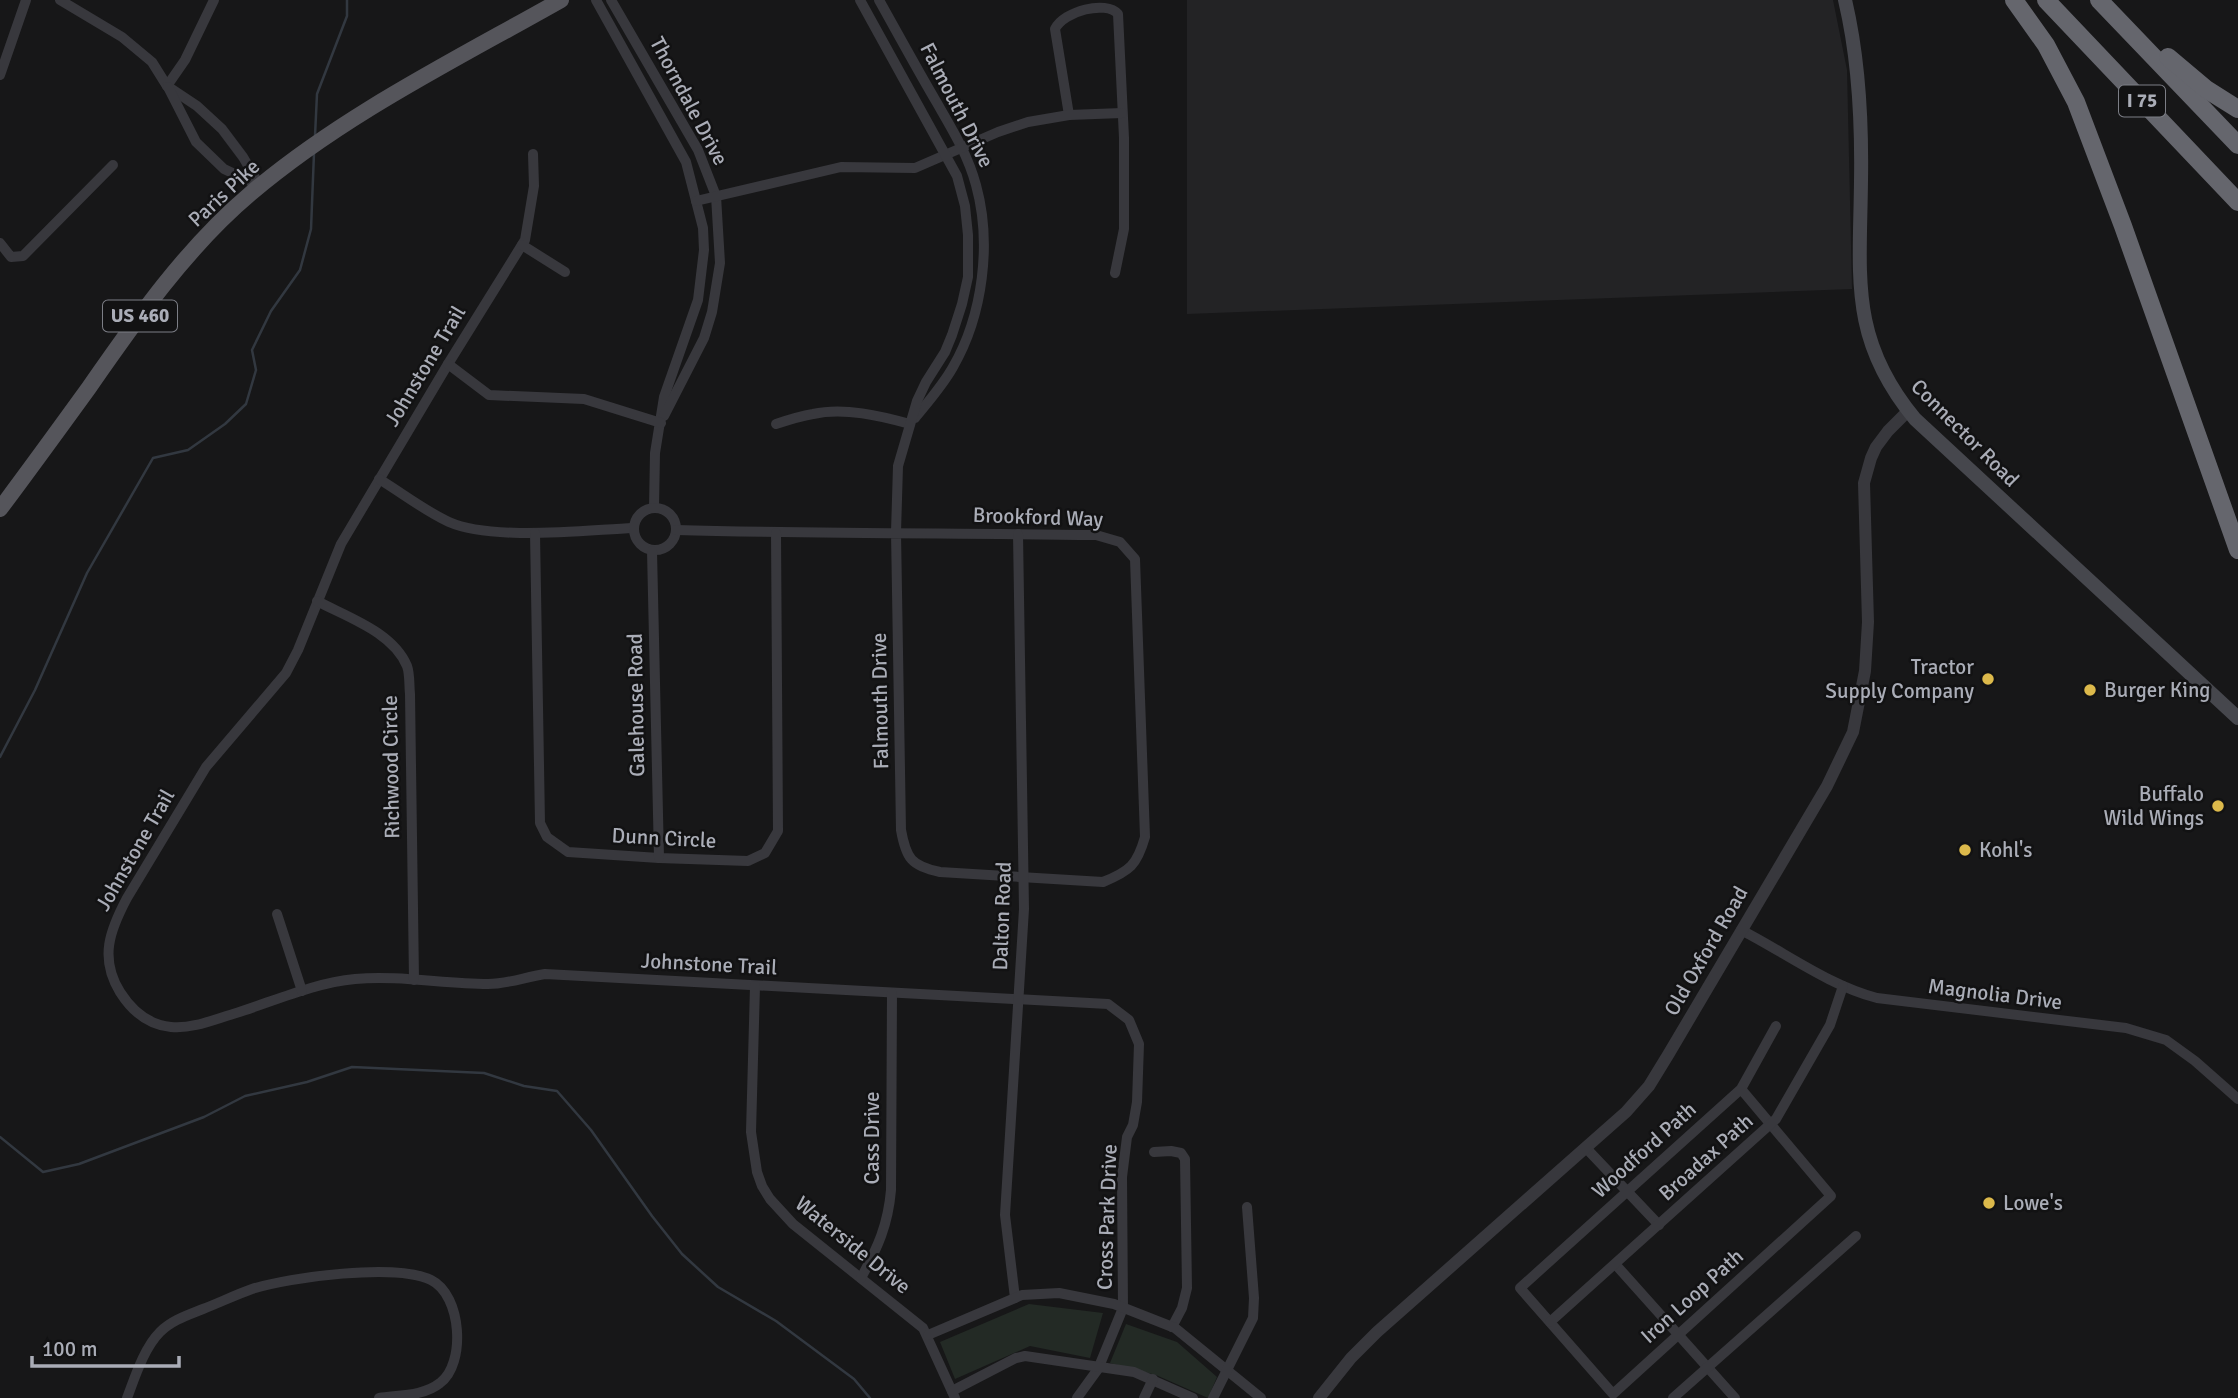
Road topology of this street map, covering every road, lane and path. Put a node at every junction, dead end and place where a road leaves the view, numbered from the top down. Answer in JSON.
{"nodes":[{"id":1,"x":26,"y":0,"type":"edge"},
{"id":2,"x":60,"y":0,"type":"edge"},
{"id":3,"x":214,"y":0,"type":"edge"},
{"id":4,"x":561,"y":0,"type":"edge"},
{"id":5,"x":596,"y":0,"type":"edge"},
{"id":6,"x":611,"y":0,"type":"edge"},
{"id":7,"x":860,"y":0,"type":"edge"},
{"id":8,"x":879,"y":0,"type":"edge"},
{"id":9,"x":1845,"y":0,"type":"edge"},
{"id":10,"x":2014,"y":0,"type":"edge"},
{"id":11,"x":2046,"y":0,"type":"edge"},
{"id":12,"x":2099,"y":0,"type":"edge"},
{"id":13,"x":2110,"y":0,"type":"edge"},
{"id":14,"x":0,"y":75,"type":"edge"},
{"id":15,"x":167,"y":86,"type":"junction"},
{"id":16,"x":2238,"y":109,"type":"edge"},
{"id":17,"x":1122,"y":113,"type":"junction"},
{"id":18,"x":1069,"y":115,"type":"junction"},
{"id":19,"x":2238,"y":145,"type":"edge"},
{"id":20,"x":962,"y":147,"type":"junction"},
{"id":21,"x":533,"y":154,"type":"dead end"},
{"id":22,"x":947,"y":156,"type":"junction"},
{"id":23,"x":113,"y":165,"type":"dead end"},
{"id":24,"x":260,"y":186,"type":"junction"},
{"id":25,"x":716,"y":196,"type":"junction"},
{"id":26,"x":696,"y":201,"type":"junction"},
{"id":27,"x":2238,"y":202,"type":"edge"},
{"id":28,"x":0,"y":243,"type":"edge"},
{"id":29,"x":522,"y":245,"type":"junction"},
{"id":30,"x":565,"y":272,"type":"dead end"},
{"id":31,"x":1115,"y":273,"type":"dead end"},
{"id":32,"x":696,"y":307,"type":"junction"},
{"id":33,"x":712,"y":312,"type":"junction"},
{"id":34,"x":448,"y":364,"type":"junction"},
{"id":35,"x":1908,"y":411,"type":"junction"},
{"id":36,"x":661,"y":423,"type":"junction"},
{"id":37,"x":776,"y":424,"type":"dead end"},
{"id":38,"x":910,"y":424,"type":"junction"},
{"id":39,"x":379,"y":479,"type":"junction"},
{"id":40,"x":654,"y":508,"type":"junction"},
{"id":41,"x":0,"y":509,"type":"edge"},
{"id":42,"x":633,"y":528,"type":"junction"},
{"id":43,"x":676,"y":530,"type":"junction"},
{"id":44,"x":896,"y":532,"type":"junction"},
{"id":45,"x":535,"y":533,"type":"junction"},
{"id":46,"x":776,"y":533,"type":"junction"},
{"id":47,"x":1018,"y":534,"type":"junction"},
{"id":48,"x":2238,"y":550,"type":"edge"},
{"id":49,"x":652,"y":551,"type":"junction"},
{"id":50,"x":317,"y":601,"type":"junction"},
{"id":51,"x":2238,"y":718,"type":"edge"},
{"id":52,"x":659,"y":858,"type":"junction"},
{"id":53,"x":1024,"y":878,"type":"junction"},
{"id":54,"x":277,"y":914,"type":"dead end"},
{"id":55,"x":1741,"y":930,"type":"junction"},
{"id":56,"x":414,"y":980,"type":"junction"},
{"id":57,"x":755,"y":986,"type":"junction"},
{"id":58,"x":1843,"y":986,"type":"junction"},
{"id":59,"x":302,"y":991,"type":"junction"},
{"id":60,"x":892,"y":993,"type":"junction"},
{"id":61,"x":1018,"y":1000,"type":"junction"},
{"id":62,"x":1776,"y":1026,"type":"dead end"},
{"id":63,"x":1741,"y":1089,"type":"junction"},
{"id":64,"x":2238,"y":1099,"type":"edge"},
{"id":65,"x":1771,"y":1124,"type":"junction"},
{"id":66,"x":1587,"y":1148,"type":"junction"},
{"id":67,"x":1154,"y":1152,"type":"dead end"},
{"id":68,"x":1627,"y":1192,"type":"junction"},
{"id":69,"x":1247,"y":1207,"type":"dead end"},
{"id":70,"x":1659,"y":1226,"type":"junction"},
{"id":71,"x":1856,"y":1236,"type":"dead end"},
{"id":72,"x":1616,"y":1265,"type":"junction"},
{"id":73,"x":861,"y":1278,"type":"junction"},
{"id":74,"x":1520,"y":1288,"type":"joint"},
{"id":75,"x":1015,"y":1298,"type":"junction"},
{"id":76,"x":1124,"y":1308,"type":"junction"},
{"id":77,"x":1550,"y":1322,"type":"junction"},
{"id":78,"x":1172,"y":1326,"type":"junction"},
{"id":79,"x":1677,"y":1334,"type":"junction"},
{"id":80,"x":928,"y":1335,"type":"junction"},
{"id":81,"x":1099,"y":1366,"type":"junction"},
{"id":82,"x":1708,"y":1368,"type":"junction"},
{"id":83,"x":1227,"y":1371,"type":"junction"},
{"id":84,"x":1153,"y":1379,"type":"junction"},
{"id":85,"x":953,"y":1395,"type":"edge"},
{"id":86,"x":127,"y":1398,"type":"edge"},
{"id":87,"x":379,"y":1398,"type":"edge"},
{"id":88,"x":1077,"y":1398,"type":"edge"},
{"id":89,"x":1144,"y":1398,"type":"edge"},
{"id":90,"x":1193,"y":1398,"type":"edge"},
{"id":91,"x":1213,"y":1398,"type":"edge"},
{"id":92,"x":1261,"y":1398,"type":"edge"},
{"id":93,"x":1318,"y":1398,"type":"edge"},
{"id":94,"x":1674,"y":1398,"type":"edge"},
{"id":95,"x":1735,"y":1398,"type":"edge"}],
"edges":[{"from":1,"to":14,"type":"street"},
{"from":2,"to":15,"type":"street"},
{"from":3,"to":15,"type":"street"},
{"from":4,"to":24,"type":"main road","name":"Paris Pike","number":"US 460"},
{"from":5,"to":26,"type":"street","name":"Thorndale Drive"},
{"from":6,"to":25,"type":"street","name":"Thorndale Drive"},
{"from":7,"to":22,"type":"street","name":"Falmouth Drive"},
{"from":8,"to":20,"type":"street","name":"Falmouth Drive"},
{"from":9,"to":35,"type":"main road","name":"Connector Road"},
{"from":10,"to":48,"type":"highway"},
{"from":11,"to":27,"type":"highway","number":"I 75"},
{"from":12,"to":19,"type":"highway","number":"I 75"},
{"from":13,"to":16,"type":"highway"},
{"from":15,"to":24,"type":"street"},
{"from":15,"to":24,"type":"street"},
{"from":17,"to":18,"type":"street"},
{"from":17,"to":18,"type":"street"},
{"from":17,"to":31,"type":"street"},
{"from":18,"to":20,"type":"street"},
{"from":20,"to":22,"type":"street"},
{"from":20,"to":38,"type":"street","name":"Falmouth Drive"},
{"from":21,"to":29,"type":"street","name":"Johnstone Trail"},
{"from":22,"to":25,"type":"street"},
{"from":22,"to":38,"type":"street","name":"Falmouth Drive"},
{"from":23,"to":28,"type":"street"},
{"from":24,"to":41,"type":"main road","name":"Paris Pike","number":"US 460"},
{"from":25,"to":26,"type":"street"},
{"from":25,"to":33,"type":"street","name":"Thorndale Drive"},
{"from":26,"to":32,"type":"street","name":"Thorndale Drive"},
{"from":29,"to":30,"type":"street"},
{"from":29,"to":34,"type":"street","name":"Johnstone Trail"},
{"from":32,"to":33,"type":"street"},
{"from":32,"to":36,"type":"street","name":"Thorndale Drive"},
{"from":33,"to":36,"type":"street","name":"Thorndale Drive"},
{"from":34,"to":36,"type":"street"},
{"from":34,"to":39,"type":"street","name":"Johnstone Trail"},
{"from":35,"to":51,"type":"main road","name":"Connector Road"},
{"from":35,"to":55,"type":"street","name":"Old Oxford Road"},
{"from":36,"to":40,"type":"street","name":"Thorndale Drive"},
{"from":37,"to":38,"type":"street"},
{"from":38,"to":44,"type":"street","name":"Falmouth Drive"},
{"from":39,"to":45,"type":"street"},
{"from":39,"to":50,"type":"street","name":"Johnstone Trail"},
{"from":40,"to":42,"type":"street"},
{"from":40,"to":43,"type":"street"},
{"from":42,"to":45,"type":"street"},
{"from":42,"to":49,"type":"street"},
{"from":43,"to":46,"type":"street","name":"Brookford Way"},
{"from":43,"to":49,"type":"street"},
{"from":44,"to":46,"type":"street","name":"Brookford Way"},
{"from":44,"to":47,"type":"street","name":"Brookford Way"},
{"from":44,"to":53,"type":"street","name":"Falmouth Drive"},
{"from":45,"to":52,"type":"street","name":"Dunn Circle"},
{"from":46,"to":52,"type":"street","name":"Dunn Circle"},
{"from":47,"to":53,"type":"street","name":"Dalton Road"},
{"from":47,"to":53,"type":"street","name":"Brookford Way"},
{"from":49,"to":52,"type":"street","name":"Galehouse Road"},
{"from":50,"to":56,"type":"street","name":"Richwood Circle"},
{"from":50,"to":59,"type":"street","name":"Johnstone Trail"},
{"from":53,"to":61,"type":"street","name":"Dalton Road"},
{"from":54,"to":59,"type":"street"},
{"from":55,"to":58,"type":"street","name":"Magnolia Drive"},
{"from":55,"to":66,"type":"street","name":"Old Oxford Road"},
{"from":56,"to":57,"type":"street","name":"Johnstone Trail"},
{"from":56,"to":59,"type":"street","name":"Johnstone Trail"},
{"from":57,"to":60,"type":"street","name":"Johnstone Trail"},
{"from":57,"to":73,"type":"street","name":"Waterside Drive"},
{"from":58,"to":64,"type":"street","name":"Magnolia Drive"},
{"from":58,"to":65,"type":"street","name":"Broadax Path"},
{"from":60,"to":61,"type":"street","name":"Johnstone Trail"},
{"from":60,"to":73,"type":"street","name":"Cass Drive"},
{"from":61,"to":75,"type":"street","name":"Dalton Road"},
{"from":61,"to":76,"type":"street","name":"Cross Park Drive"},
{"from":62,"to":63,"type":"street","name":"Woodford Path"},
{"from":63,"to":65,"type":"street"},
{"from":63,"to":68,"type":"street","name":"Woodford Path"},
{"from":65,"to":70,"type":"street","name":"Broadax Path"},
{"from":65,"to":79,"type":"street","name":"Iron Loop Path"},
{"from":66,"to":68,"type":"street"},
{"from":66,"to":93,"type":"street","name":"Old Oxford Road"},
{"from":67,"to":78,"type":"street"},
{"from":68,"to":70,"type":"street"},
{"from":68,"to":74,"type":"street","name":"Woodford Path"},
{"from":69,"to":83,"type":"street"},
{"from":70,"to":72,"type":"street","name":"Broadax Path"},
{"from":71,"to":82,"type":"street"},
{"from":72,"to":77,"type":"street","name":"Broadax Path"},
{"from":72,"to":79,"type":"street"},
{"from":73,"to":80,"type":"street","name":"Waterside Drive"},
{"from":74,"to":77,"type":"street","name":"Iron Loop Path"},
{"from":75,"to":76,"type":"street"},
{"from":75,"to":80,"type":"street"},
{"from":76,"to":78,"type":"street"},
{"from":76,"to":81,"type":"street","name":"Cross Park Drive"},
{"from":77,"to":79,"type":"street","name":"Iron Loop Path"},
{"from":78,"to":83,"type":"street"},
{"from":79,"to":82,"type":"street"},
{"from":80,"to":85,"type":"street","name":"Waterside Drive"},
{"from":81,"to":84,"type":"street"},
{"from":81,"to":85,"type":"street"},
{"from":81,"to":88,"type":"street","name":"Cross Park Drive"},
{"from":82,"to":94,"type":"street"},
{"from":82,"to":95,"type":"street"},
{"from":83,"to":91,"type":"street"},
{"from":83,"to":92,"type":"street"},
{"from":84,"to":89,"type":"street"},
{"from":84,"to":90,"type":"street"},
{"from":86,"to":87,"type":"street"}]}
